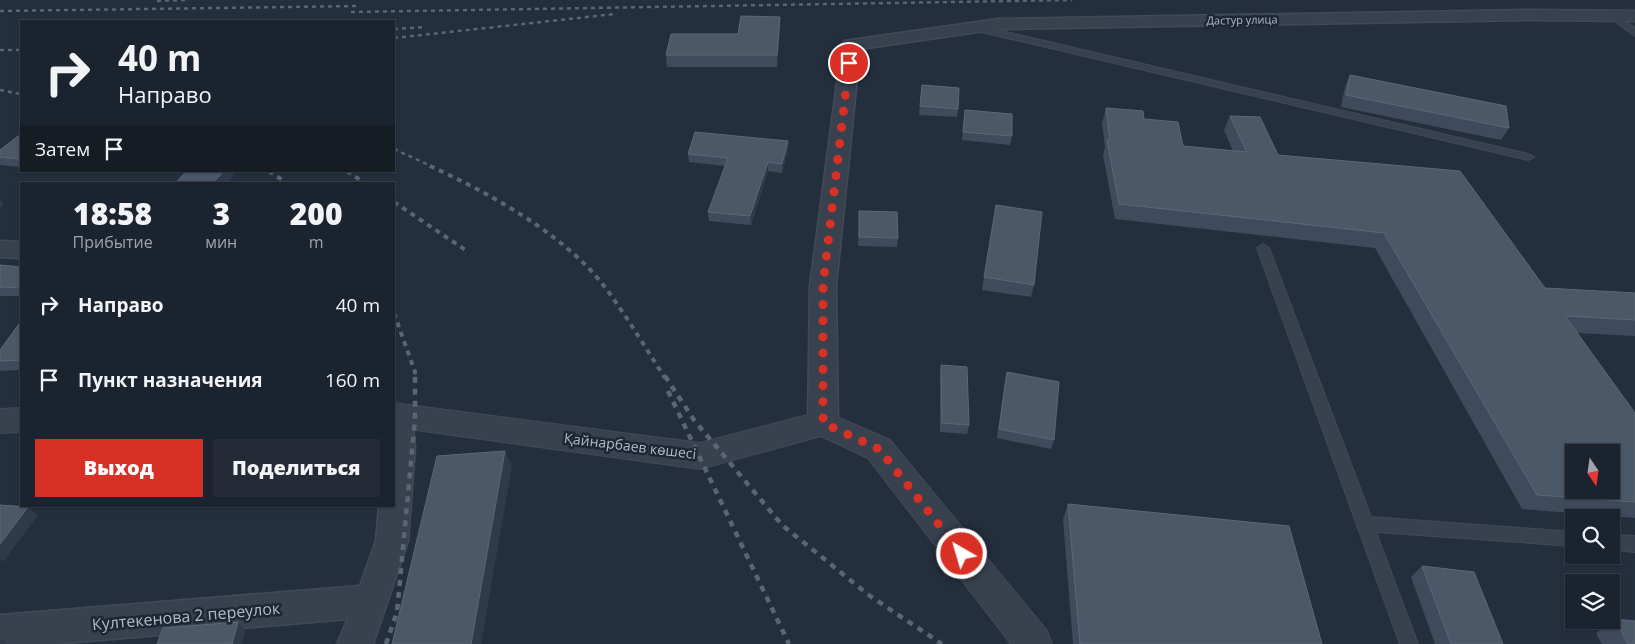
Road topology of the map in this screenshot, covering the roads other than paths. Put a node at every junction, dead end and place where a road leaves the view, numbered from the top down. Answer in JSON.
{"nodes":[{"id":1,"x":1614,"y":16,"type":"junction"},
{"id":2,"x":1635,"y":16,"type":"edge"},
{"id":3,"x":976,"y":28,"type":"junction"},
{"id":4,"x":1635,"y":33,"type":"edge"},
{"id":5,"x":1528,"y":157,"type":"dead end"},
{"id":6,"x":1263,"y":248,"type":"dead end"},
{"id":7,"x":0,"y":249,"type":"edge"},
{"id":8,"x":20,"y":250,"type":"edge"},
{"id":9,"x":396,"y":416,"type":"edge"},
{"id":10,"x":20,"y":420,"type":"edge"},
{"id":11,"x":0,"y":421,"type":"edge"},
{"id":12,"x":823,"y":423,"type":"junction"},
{"id":13,"x":395,"y":506,"type":"edge"},
{"id":14,"x":395,"y":507,"type":"edge"},
{"id":15,"x":1365,"y":524,"type":"junction"},
{"id":16,"x":1565,"y":538,"type":"edge"},
{"id":17,"x":1620,"y":543,"type":"edge"},
{"id":18,"x":1635,"y":544,"type":"edge"},
{"id":19,"x":372,"y":601,"type":"junction"},
{"id":20,"x":0,"y":632,"type":"edge"},
{"id":21,"x":355,"y":644,"type":"edge"},
{"id":22,"x":1034,"y":644,"type":"edge"},
{"id":23,"x":1409,"y":644,"type":"edge"}],
"edges":[{"from":1,"to":2,"type":"street","name":"Дастур улица"},
{"from":1,"to":3,"type":"street","name":"Дастур улица"},
{"from":1,"to":4,"type":"lane"},
{"from":3,"to":5,"type":"lane"},
{"from":3,"to":12,"type":"street","name":"Дастур улица"},
{"from":6,"to":15,"type":"lane"},
{"from":7,"to":8,"type":"street"},
{"from":9,"to":12,"type":"street","name":"Қайнарбаев көшесі"},
{"from":9,"to":13,"type":"street"},
{"from":10,"to":11,"type":"street"},
{"from":12,"to":22,"type":"street"},
{"from":14,"to":19,"type":"street"},
{"from":15,"to":16,"type":"lane"},
{"from":15,"to":23,"type":"lane"},
{"from":17,"to":18,"type":"lane"},
{"from":19,"to":20,"type":"street","name":"Култекенова 2 переулок"},
{"from":19,"to":21,"type":"street"}]}
